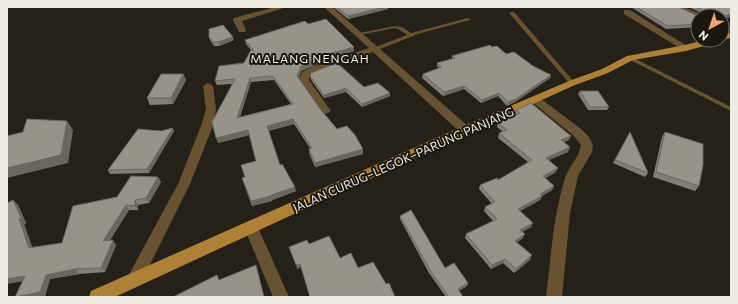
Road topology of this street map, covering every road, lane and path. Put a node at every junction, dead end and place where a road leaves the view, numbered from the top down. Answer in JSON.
{"nodes":[{"id":1,"x":283,"y":7,"type":"edge"},
{"id":2,"x":328,"y":7,"type":"edge"},
{"id":3,"x":677,"y":7,"type":"edge"},
{"id":4,"x":628,"y":12,"type":"dead end"},
{"id":5,"x":690,"y":12,"type":"edge"},
{"id":6,"x":512,"y":13,"type":"dead end"},
{"id":7,"x":468,"y":19,"type":"dead end"},
{"id":8,"x":242,"y":30,"type":"dead end"},
{"id":9,"x":359,"y":34,"type":"junction"},
{"id":10,"x":410,"y":35,"type":"junction"},
{"id":11,"x":690,"y":47,"type":"edge"},
{"id":12,"x":375,"y":48,"type":"junction"},
{"id":13,"x":686,"y":48,"type":"junction"},
{"id":14,"x":630,"y":58,"type":"junction"},
{"id":15,"x":572,"y":83,"type":"junction"},
{"id":16,"x":208,"y":86,"type":"dead end"},
{"id":17,"x":536,"y":100,"type":"junction"},
{"id":18,"x":731,"y":109,"type":"edge"},
{"id":19,"x":326,"y":111,"type":"dead end"},
{"id":20,"x":465,"y":130,"type":"junction"},
{"id":21,"x":251,"y":227,"type":"junction"},
{"id":22,"x":134,"y":280,"type":"junction"},
{"id":23,"x":97,"y":297,"type":"edge"},
{"id":24,"x":281,"y":297,"type":"edge"},
{"id":25,"x":554,"y":297,"type":"edge"}],
"edges":[{"from":1,"to":8,"type":"street"},
{"from":2,"to":9,"type":"street"},
{"from":3,"to":5,"type":"street"},
{"from":4,"to":13,"type":"street"},
{"from":6,"to":15,"type":"lane"},
{"from":7,"to":10,"type":"lane"},
{"from":9,"to":10,"type":"lane"},
{"from":9,"to":12,"type":"street"},
{"from":10,"to":12,"type":"lane"},
{"from":11,"to":13,"type":"main road","name":"JALAN CURUG–LEGOK–PARUNG PANJANG"},
{"from":12,"to":19,"type":"street"},
{"from":12,"to":20,"type":"street"},
{"from":13,"to":14,"type":"main road","name":"JALAN CURUG–LEGOK–PARUNG PANJANG"},
{"from":14,"to":15,"type":"main road","name":"JALAN CURUG–LEGOK–PARUNG PANJANG"},
{"from":14,"to":18,"type":"lane"},
{"from":15,"to":17,"type":"main road","name":"JALAN CURUG–LEGOK–PARUNG PANJANG"},
{"from":16,"to":22,"type":"street"},
{"from":17,"to":20,"type":"main road","name":"JALAN CURUG–LEGOK–PARUNG PANJANG"},
{"from":17,"to":25,"type":"street"},
{"from":20,"to":21,"type":"main road","name":"JALAN CURUG–LEGOK–PARUNG PANJANG"},
{"from":21,"to":22,"type":"main road","name":"JALAN CURUG–LEGOK–PARUNG PANJANG"},
{"from":21,"to":24,"type":"street"},
{"from":22,"to":23,"type":"main road","name":"JALAN CURUG–LEGOK–PARUNG PANJANG"}]}
